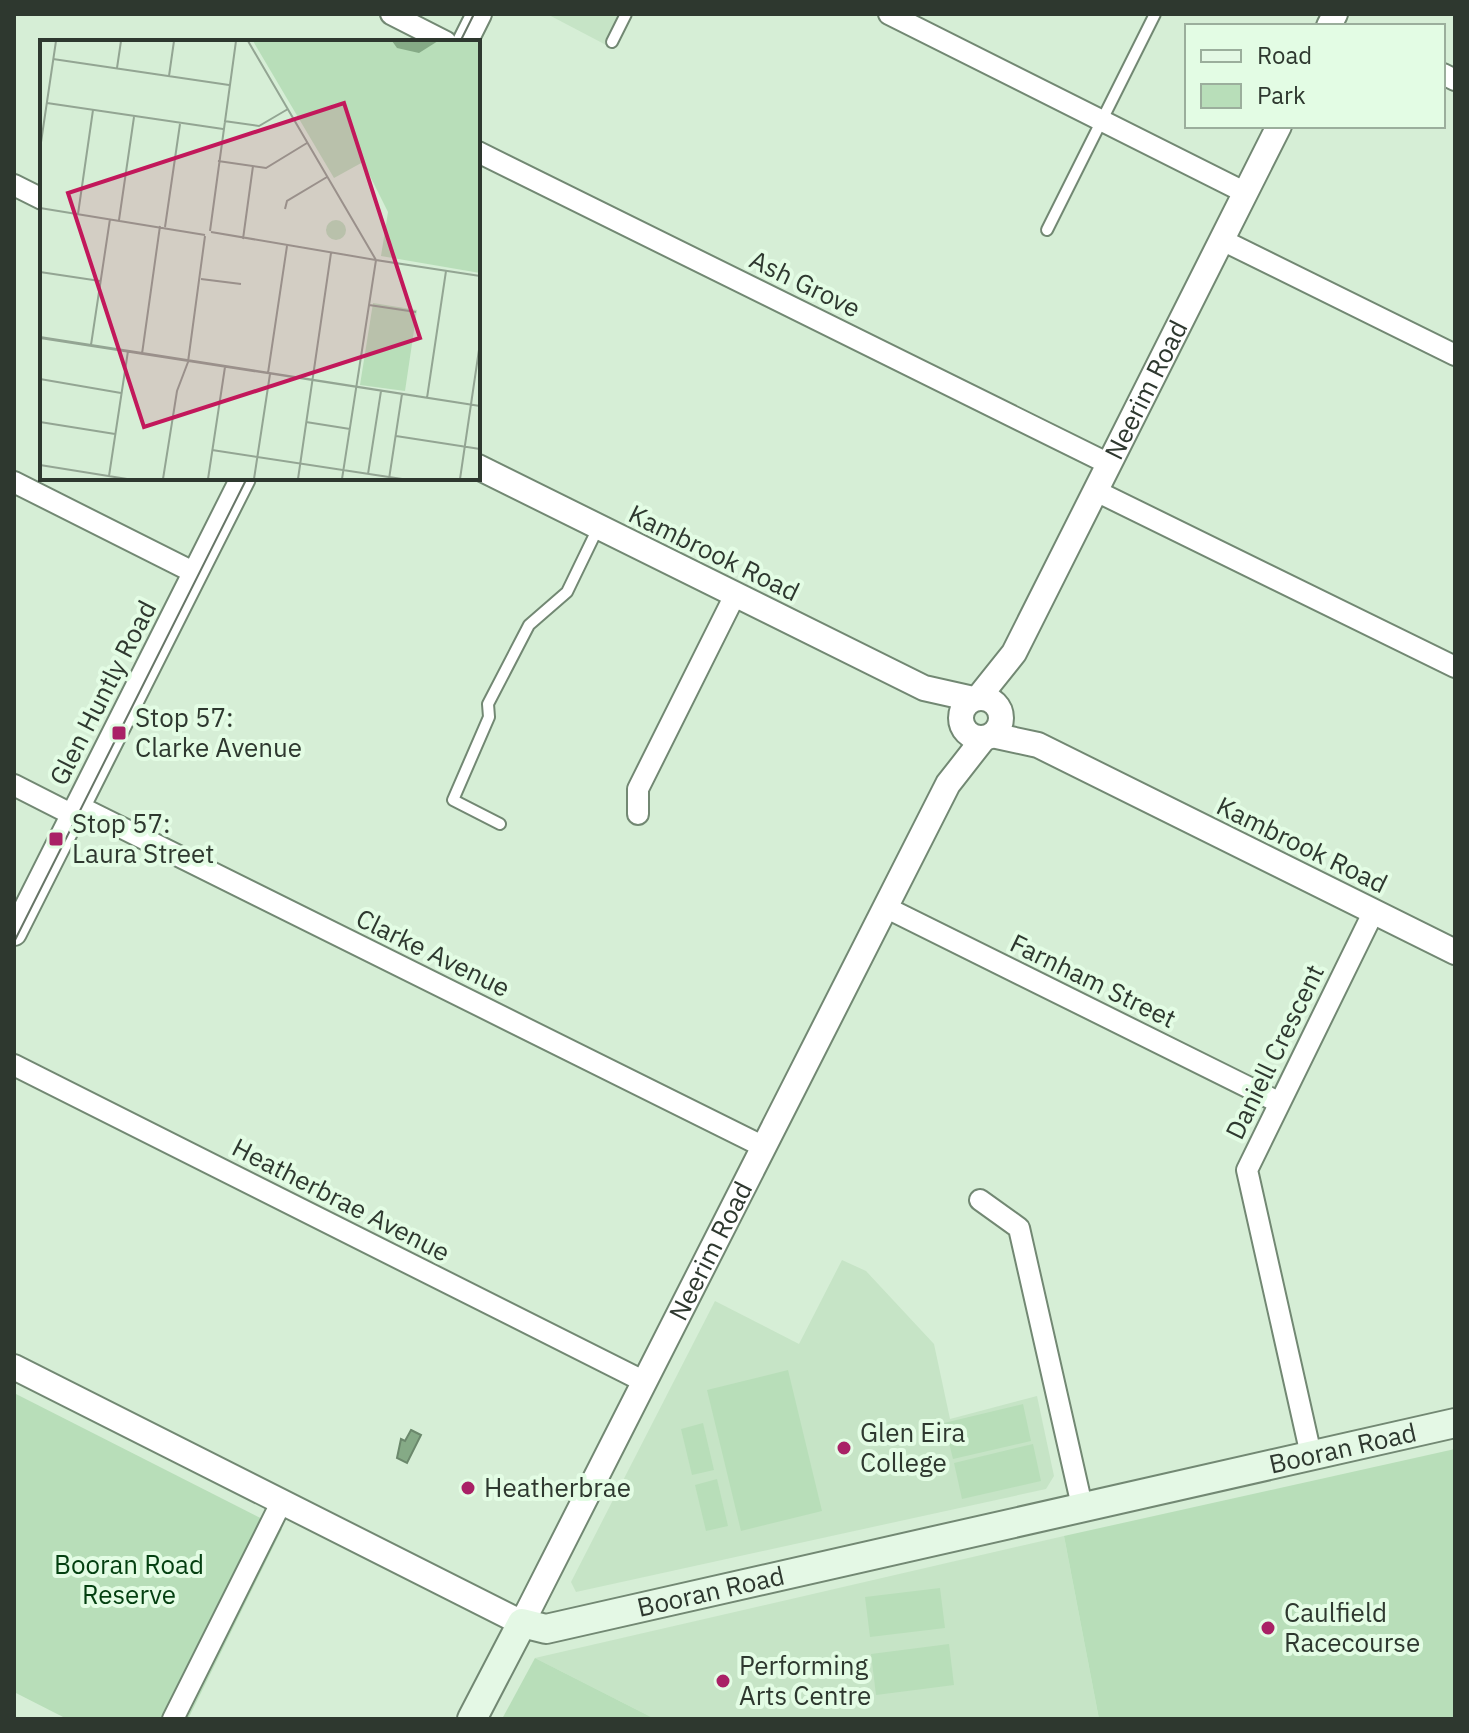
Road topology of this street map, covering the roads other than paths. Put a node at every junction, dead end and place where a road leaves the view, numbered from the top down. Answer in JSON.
{"nodes":[{"id":1,"x":391,"y":14,"type":"edge"},
{"id":2,"x":479,"y":14,"type":"edge"},
{"id":3,"x":626,"y":14,"type":"edge"},
{"id":4,"x":1155,"y":14,"type":"edge"},
{"id":5,"x":903,"y":17,"type":"edge"},
{"id":6,"x":442,"y":40,"type":"edge"},
{"id":7,"x":466,"y":40,"type":"edge"},
{"id":8,"x":612,"y":42,"type":"dead end"},
{"id":9,"x":1101,"y":122,"type":"junction"},
{"id":10,"x":1278,"y":128,"type":"edge"},
{"id":11,"x":480,"y":153,"type":"edge"},
{"id":12,"x":14,"y":185,"type":"edge"},
{"id":13,"x":1246,"y":193,"type":"junction"},
{"id":14,"x":40,"y":198,"type":"edge"},
{"id":15,"x":1047,"y":230,"type":"dead end"},
{"id":16,"x":1222,"y":240,"type":"junction"},
{"id":17,"x":1455,"y":355,"type":"edge"},
{"id":18,"x":1109,"y":464,"type":"junction"},
{"id":19,"x":480,"y":468,"type":"edge"},
{"id":20,"x":242,"y":480,"type":"edge"},
{"id":21,"x":14,"y":482,"type":"edge"},
{"id":22,"x":1096,"y":491,"type":"junction"},
{"id":23,"x":599,"y":527,"type":"junction"},
{"id":24,"x":195,"y":573,"type":"junction"},
{"id":25,"x":735,"y":595,"type":"junction"},
{"id":26,"x":1455,"y":667,"type":"edge"},
{"id":27,"x":981,"y":717,"type":"junction"},
{"id":28,"x":14,"y":785,"type":"edge"},
{"id":29,"x":76,"y":810,"type":"junction"},
{"id":30,"x":638,"y":814,"type":"dead end"},
{"id":31,"x":500,"y":824,"type":"dead end"},
{"id":32,"x":885,"y":907,"type":"junction"},
{"id":33,"x":1374,"y":911,"type":"junction"},
{"id":34,"x":14,"y":933,"type":"edge"},
{"id":35,"x":1455,"y":952,"type":"edge"},
{"id":36,"x":14,"y":1065,"type":"edge"},
{"id":37,"x":1278,"y":1102,"type":"junction"},
{"id":38,"x":764,"y":1147,"type":"junction"},
{"id":39,"x":980,"y":1200,"type":"dead end"},
{"id":40,"x":14,"y":1367,"type":"edge"},
{"id":41,"x":645,"y":1382,"type":"junction"},
{"id":42,"x":1455,"y":1423,"type":"edge"},
{"id":43,"x":1311,"y":1455,"type":"junction"},
{"id":44,"x":282,"y":1501,"type":"junction"},
{"id":45,"x":1082,"y":1506,"type":"junction"},
{"id":46,"x":522,"y":1623,"type":"junction"},
{"id":47,"x":173,"y":1719,"type":"edge"},
{"id":48,"x":472,"y":1719,"type":"edge"}],
"edges":[{"from":1,"to":6,"type":"street"},
{"from":2,"to":7,"type":"street"},
{"from":3,"to":8,"type":"lane"},
{"from":4,"to":9,"type":"lane"},
{"from":5,"to":9,"type":"street"},
{"from":9,"to":13,"type":"street"},
{"from":9,"to":15,"type":"lane"},
{"from":10,"to":13,"type":"street","name":"Neerim Road"},
{"from":11,"to":18,"type":"street","name":"Ash Grove"},
{"from":12,"to":14,"type":"street"},
{"from":13,"to":16,"type":"street","name":"Neerim Road"},
{"from":16,"to":17,"type":"street"},
{"from":16,"to":18,"type":"street","name":"Neerim Road"},
{"from":18,"to":22,"type":"street","name":"Neerim Road"},
{"from":19,"to":23,"type":"street","name":"Kambrook Road"},
{"from":20,"to":24,"type":"street","name":"Glen Huntly Road"},
{"from":21,"to":24,"type":"street"},
{"from":22,"to":26,"type":"street"},
{"from":22,"to":27,"type":"street","name":"Neerim Road"},
{"from":23,"to":25,"type":"street","name":"Kambrook Road"},
{"from":23,"to":31,"type":"lane"},
{"from":24,"to":29,"type":"street","name":"Glen Huntly Road"},
{"from":25,"to":27,"type":"street","name":"Kambrook Road"},
{"from":25,"to":30,"type":"street"},
{"from":27,"to":32,"type":"street","name":"Neerim Road"},
{"from":27,"to":33,"type":"street","name":"Kambrook Road"},
{"from":28,"to":29,"type":"street","name":"Clarke Avenue"},
{"from":29,"to":34,"type":"street","name":"Glen Huntly Road"},
{"from":29,"to":38,"type":"street","name":"Clarke Avenue"},
{"from":32,"to":37,"type":"street","name":"Farnham Street"},
{"from":32,"to":38,"type":"street","name":"Neerim Road"},
{"from":33,"to":35,"type":"street","name":"Kambrook Road"},
{"from":33,"to":37,"type":"street","name":"Daniell Crescent"},
{"from":36,"to":41,"type":"street","name":"Heatherbrae Avenue"},
{"from":37,"to":43,"type":"street","name":"Daniell Crescent"},
{"from":38,"to":41,"type":"street","name":"Neerim Road"},
{"from":39,"to":45,"type":"street"},
{"from":40,"to":44,"type":"street","name":"Booran Road"},
{"from":41,"to":46,"type":"street","name":"Neerim Road"},
{"from":42,"to":43,"type":"main road","name":"Booran Road"},
{"from":43,"to":45,"type":"main road","name":"Booran Road"},
{"from":44,"to":46,"type":"street","name":"Booran Road"},
{"from":44,"to":47,"type":"street"},
{"from":45,"to":46,"type":"main road","name":"Booran Road"},
{"from":46,"to":48,"type":"main road","name":"Neerim Road"}]}
